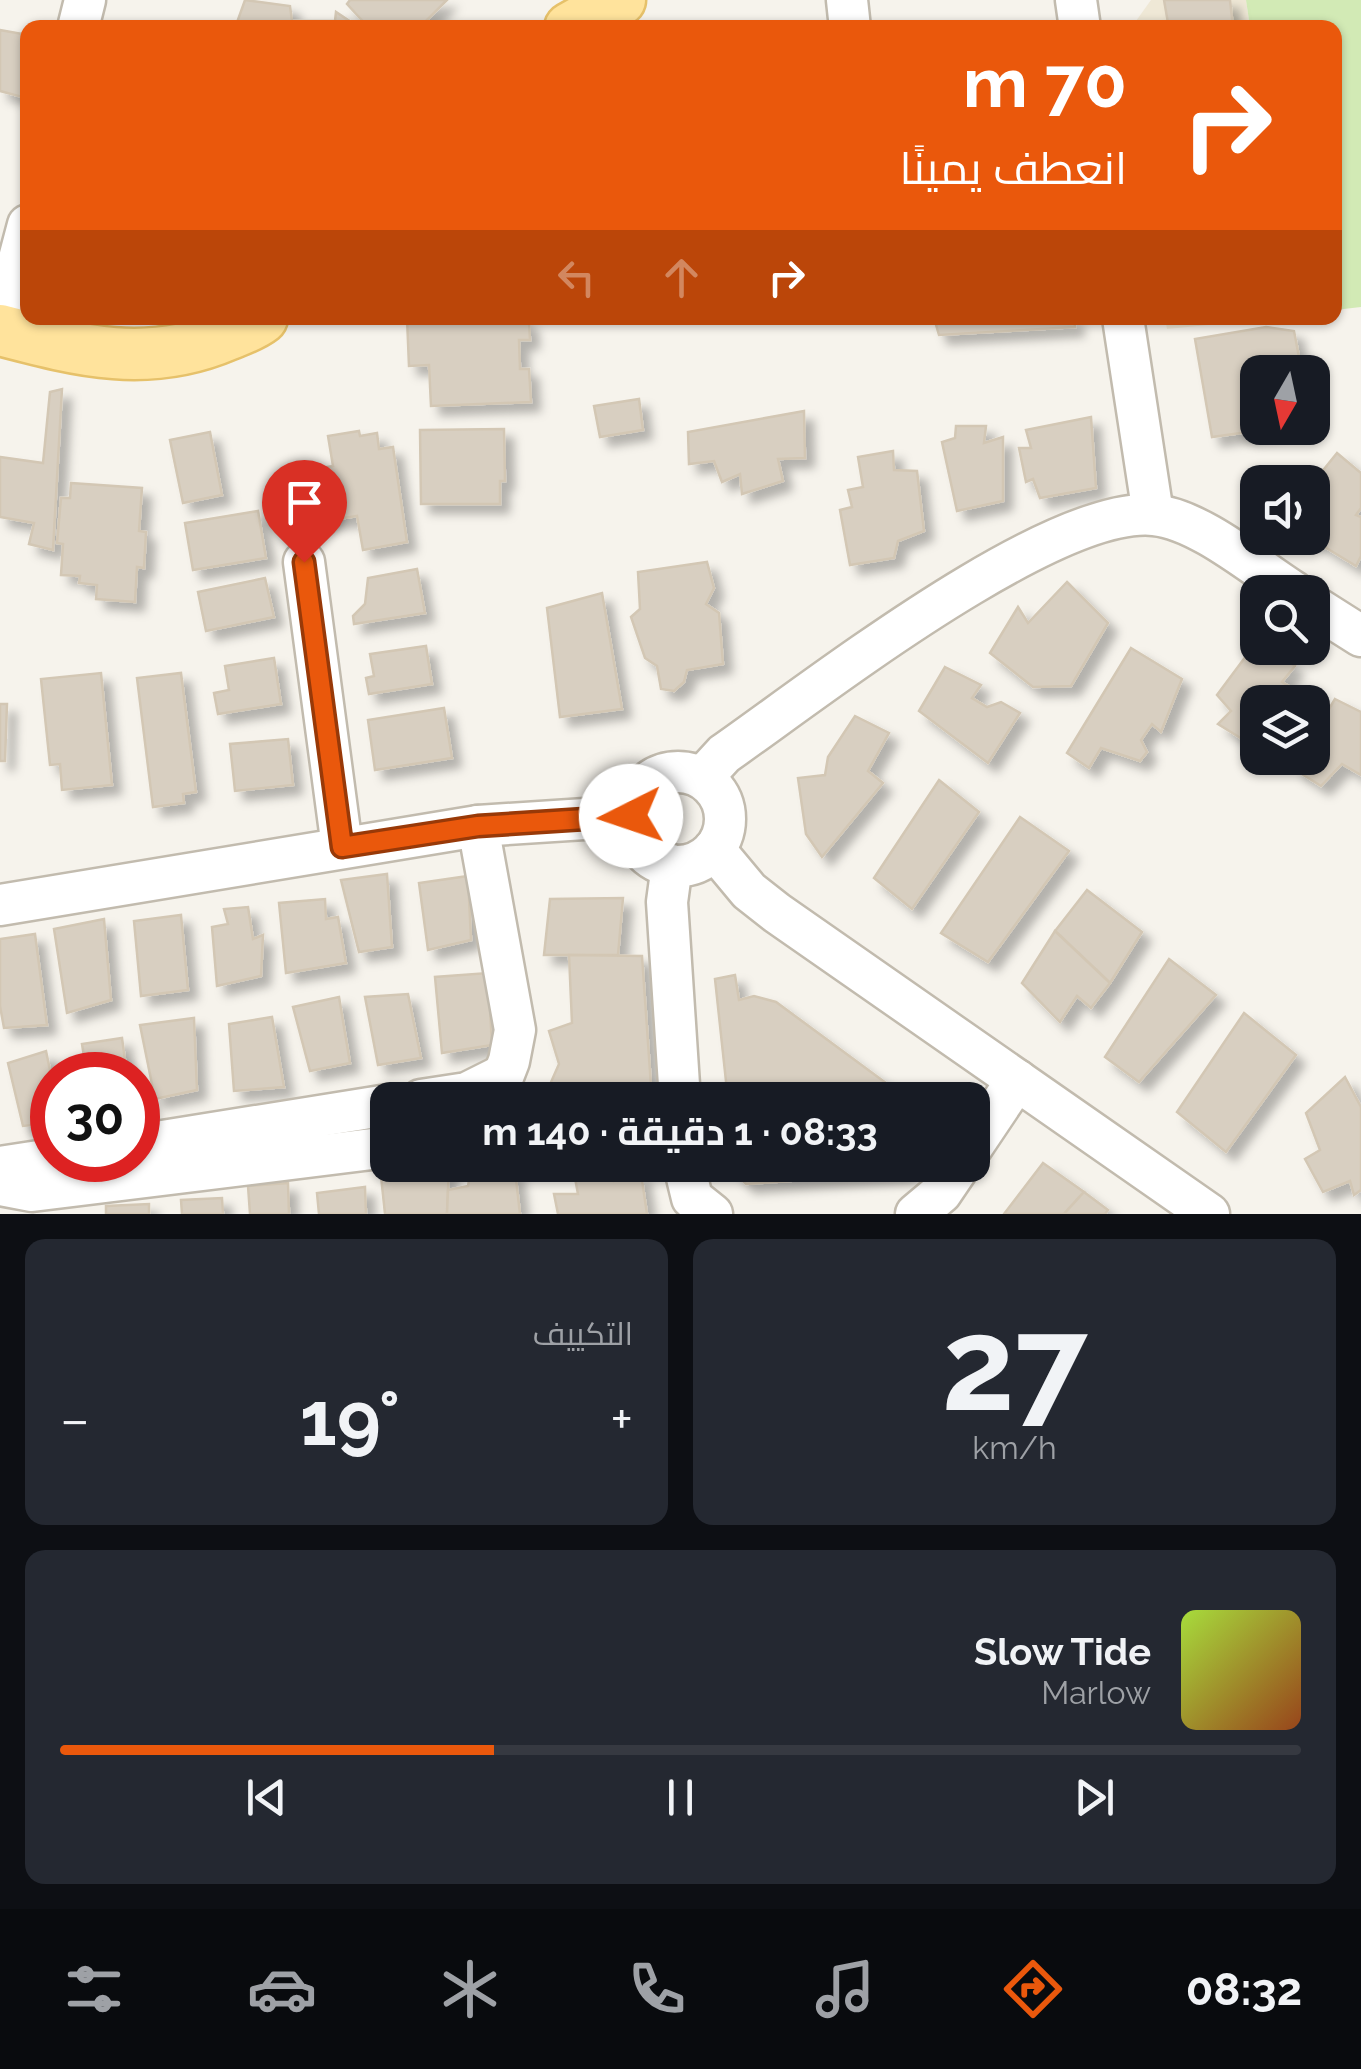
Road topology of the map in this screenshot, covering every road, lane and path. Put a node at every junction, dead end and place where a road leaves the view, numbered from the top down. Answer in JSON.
{"nodes":[{"id":1,"x":620,"y":0,"type":"edge"},
{"id":2,"x":584,"y":20,"type":"edge"},
{"id":3,"x":20,"y":255,"type":"edge"},
{"id":4,"x":247,"y":325,"type":"edge"},
{"id":5,"x":1124,"y":325,"type":"edge"},
{"id":6,"x":0,"y":330,"type":"edge"},
{"id":7,"x":1152,"y":514,"type":"junction"},
{"id":8,"x":304,"y":562,"type":"dead end"},
{"id":9,"x":1268,"y":575,"type":"edge"},
{"id":10,"x":1330,"y":616,"type":"edge"},
{"id":11,"x":1361,"y":636,"type":"edge"},
{"id":12,"x":702,"y":778,"type":"junction"},
{"id":13,"x":631,"y":816,"type":"junction"},
{"id":14,"x":478,"y":826,"type":"junction"},
{"id":15,"x":342,"y":847,"type":"junction"},
{"id":16,"x":714,"y":849,"type":"junction"},
{"id":17,"x":672,"y":865,"type":"junction"},
{"id":18,"x":0,"y":905,"type":"edge"},
{"id":19,"x":1017,"y":1080,"type":"junction"},
{"id":20,"x":500,"y":1082,"type":"edge"},
{"id":21,"x":679,"y":1082,"type":"edge"},
{"id":22,"x":370,"y":1108,"type":"edge"},
{"id":23,"x":990,"y":1120,"type":"edge"},
{"id":24,"x":160,"y":1141,"type":"edge"},
{"id":25,"x":370,"y":1148,"type":"edge"},
{"id":26,"x":30,"y":1162,"type":"edge"},
{"id":27,"x":0,"y":1167,"type":"edge"},
{"id":28,"x":688,"y":1182,"type":"edge"},
{"id":29,"x":949,"y":1182,"type":"edge"},
{"id":30,"x":0,"y":1185,"type":"edge"},
{"id":31,"x":712,"y":1214,"type":"edge"},
{"id":32,"x":916,"y":1214,"type":"edge"},
{"id":33,"x":1208,"y":1214,"type":"edge"}],
"edges":[{"from":1,"to":2,"type":"main road"},
{"from":3,"to":6,"type":"street"},
{"from":4,"to":6,"type":"main road"},
{"from":5,"to":7,"type":"street"},
{"from":7,"to":9,"type":"street"},
{"from":7,"to":12,"type":"street"},
{"from":8,"to":15,"type":"street"},
{"from":10,"to":11,"type":"street"},
{"from":12,"to":13,"type":"street"},
{"from":12,"to":16,"type":"street"},
{"from":13,"to":14,"type":"street"},
{"from":13,"to":17,"type":"street"},
{"from":14,"to":15,"type":"street"},
{"from":14,"to":20,"type":"street"},
{"from":15,"to":18,"type":"street"},
{"from":16,"to":17,"type":"street"},
{"from":16,"to":19,"type":"street"},
{"from":17,"to":21,"type":"street"},
{"from":19,"to":23,"type":"street"},
{"from":19,"to":33,"type":"street"},
{"from":22,"to":24,"type":"street"},
{"from":25,"to":30,"type":"street"},
{"from":26,"to":27,"type":"street"},
{"from":28,"to":31,"type":"street"},
{"from":29,"to":32,"type":"street"}]}
